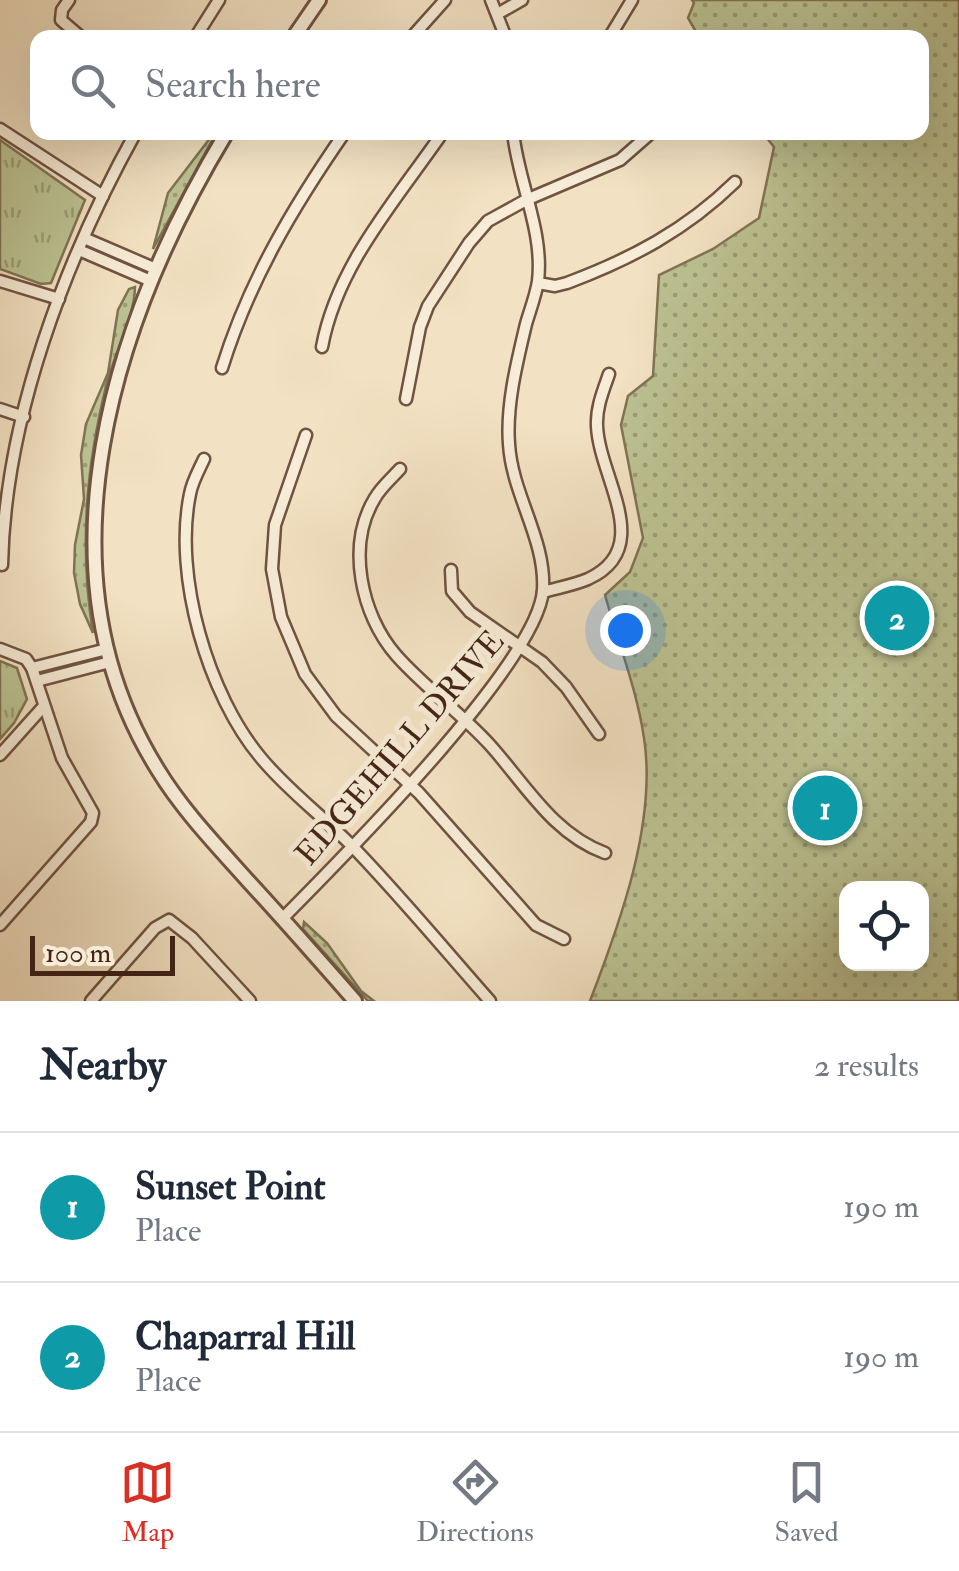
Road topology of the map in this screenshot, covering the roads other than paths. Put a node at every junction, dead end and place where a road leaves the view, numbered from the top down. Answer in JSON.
{"nodes":[{"id":1,"x":219,"y":0,"type":"edge"},
{"id":2,"x":320,"y":0,"type":"edge"},
{"id":3,"x":445,"y":0,"type":"edge"},
{"id":4,"x":491,"y":0,"type":"edge"},
{"id":5,"x":522,"y":0,"type":"edge"},
{"id":6,"x":632,"y":0,"type":"edge"},
{"id":7,"x":66,"y":5,"type":"edge"},
{"id":8,"x":498,"y":13,"type":"junction"},
{"id":9,"x":73,"y":30,"type":"edge"},
{"id":10,"x":199,"y":30,"type":"edge"},
{"id":11,"x":299,"y":30,"type":"edge"},
{"id":12,"x":418,"y":30,"type":"edge"},
{"id":13,"x":503,"y":30,"type":"edge"},
{"id":14,"x":614,"y":30,"type":"edge"},
{"id":15,"x":0,"y":129,"type":"edge"},
{"id":16,"x":132,"y":140,"type":"edge"},
{"id":17,"x":223,"y":140,"type":"edge"},
{"id":18,"x":339,"y":140,"type":"edge"},
{"id":19,"x":438,"y":140,"type":"edge"},
{"id":20,"x":514,"y":140,"type":"edge"},
{"id":21,"x":643,"y":140,"type":"edge"},
{"id":22,"x":735,"y":182,"type":"dead end"},
{"id":23,"x":104,"y":196,"type":"junction"},
{"id":24,"x":526,"y":200,"type":"junction"},
{"id":25,"x":82,"y":244,"type":"junction"},
{"id":26,"x":153,"y":275,"type":"junction"},
{"id":27,"x":0,"y":280,"type":"edge"},
{"id":28,"x":538,"y":283,"type":"junction"},
{"id":29,"x":59,"y":299,"type":"junction"},
{"id":30,"x":322,"y":346,"type":"dead end"},
{"id":31,"x":222,"y":368,"type":"dead end"},
{"id":32,"x":609,"y":374,"type":"dead end"},
{"id":33,"x":406,"y":399,"type":"dead end"},
{"id":34,"x":0,"y":409,"type":"edge"},
{"id":35,"x":24,"y":417,"type":"junction"},
{"id":36,"x":306,"y":434,"type":"dead end"},
{"id":37,"x":204,"y":459,"type":"dead end"},
{"id":38,"x":400,"y":469,"type":"dead end"},
{"id":39,"x":2,"y":530,"type":"edge"},
{"id":40,"x":2,"y":565,"type":"edge"},
{"id":41,"x":451,"y":570,"type":"dead end"},
{"id":42,"x":543,"y":592,"type":"junction"},
{"id":43,"x":521,"y":648,"type":"junction"},
{"id":44,"x":0,"y":649,"type":"edge"},
{"id":45,"x":109,"y":655,"type":"junction"},
{"id":46,"x":32,"y":668,"type":"junction"},
{"id":47,"x":37,"y":681,"type":"junction"},
{"id":48,"x":43,"y":707,"type":"junction"},
{"id":49,"x":465,"y":718,"type":"junction"},
{"id":50,"x":599,"y":734,"type":"dead end"},
{"id":51,"x":0,"y":755,"type":"edge"},
{"id":52,"x":410,"y":784,"type":"junction"},
{"id":53,"x":353,"y":848,"type":"junction"},
{"id":54,"x":605,"y":853,"type":"dead end"},
{"id":55,"x":282,"y":919,"type":"junction"},
{"id":56,"x":0,"y":926,"type":"edge"},
{"id":57,"x":564,"y":939,"type":"dead end"},
{"id":58,"x":246,"y":999,"type":"edge"},
{"id":59,"x":91,"y":1001,"type":"edge"},
{"id":60,"x":355,"y":1001,"type":"edge"},
{"id":61,"x":490,"y":1001,"type":"edge"}],
"edges":[{"from":1,"to":10,"type":"street"},
{"from":2,"to":11,"type":"street"},
{"from":3,"to":12,"type":"street"},
{"from":4,"to":8,"type":"street"},
{"from":5,"to":8,"type":"street"},
{"from":6,"to":14,"type":"street"},
{"from":7,"to":9,"type":"street"},
{"from":8,"to":13,"type":"street"},
{"from":15,"to":23,"type":"street"},
{"from":16,"to":23,"type":"street"},
{"from":17,"to":26,"type":"street"},
{"from":18,"to":31,"type":"street"},
{"from":19,"to":30,"type":"street"},
{"from":20,"to":24,"type":"street","name":"EDGEHILL DRIVE"},
{"from":21,"to":24,"type":"street"},
{"from":22,"to":28,"type":"street"},
{"from":23,"to":25,"type":"street"},
{"from":24,"to":28,"type":"street","name":"EDGEHILL DRIVE"},
{"from":24,"to":33,"type":"street"},
{"from":25,"to":26,"type":"street"},
{"from":25,"to":29,"type":"street"},
{"from":26,"to":45,"type":"street"},
{"from":27,"to":29,"type":"street"},
{"from":28,"to":42,"type":"street","name":"EDGEHILL DRIVE"},
{"from":29,"to":35,"type":"street"},
{"from":32,"to":42,"type":"street"},
{"from":34,"to":35,"type":"street"},
{"from":35,"to":39,"type":"street"},
{"from":36,"to":52,"type":"street"},
{"from":37,"to":53,"type":"street"},
{"from":38,"to":49,"type":"street"},
{"from":39,"to":40,"type":"street"},
{"from":41,"to":43,"type":"street"},
{"from":42,"to":43,"type":"street","name":"EDGEHILL DRIVE"},
{"from":43,"to":49,"type":"street","name":"EDGEHILL DRIVE"},
{"from":43,"to":50,"type":"street"},
{"from":44,"to":46,"type":"street"},
{"from":45,"to":46,"type":"street"},
{"from":45,"to":47,"type":"street"},
{"from":45,"to":55,"type":"street"},
{"from":46,"to":47,"type":"street"},
{"from":47,"to":48,"type":"street"},
{"from":48,"to":51,"type":"street"},
{"from":48,"to":56,"type":"street"},
{"from":49,"to":52,"type":"street","name":"EDGEHILL DRIVE"},
{"from":49,"to":54,"type":"street"},
{"from":52,"to":53,"type":"street","name":"EDGEHILL DRIVE"},
{"from":52,"to":57,"type":"street"},
{"from":53,"to":55,"type":"street","name":"EDGEHILL DRIVE"},
{"from":53,"to":61,"type":"street"},
{"from":55,"to":60,"type":"street"},
{"from":58,"to":59,"type":"street"}]}
